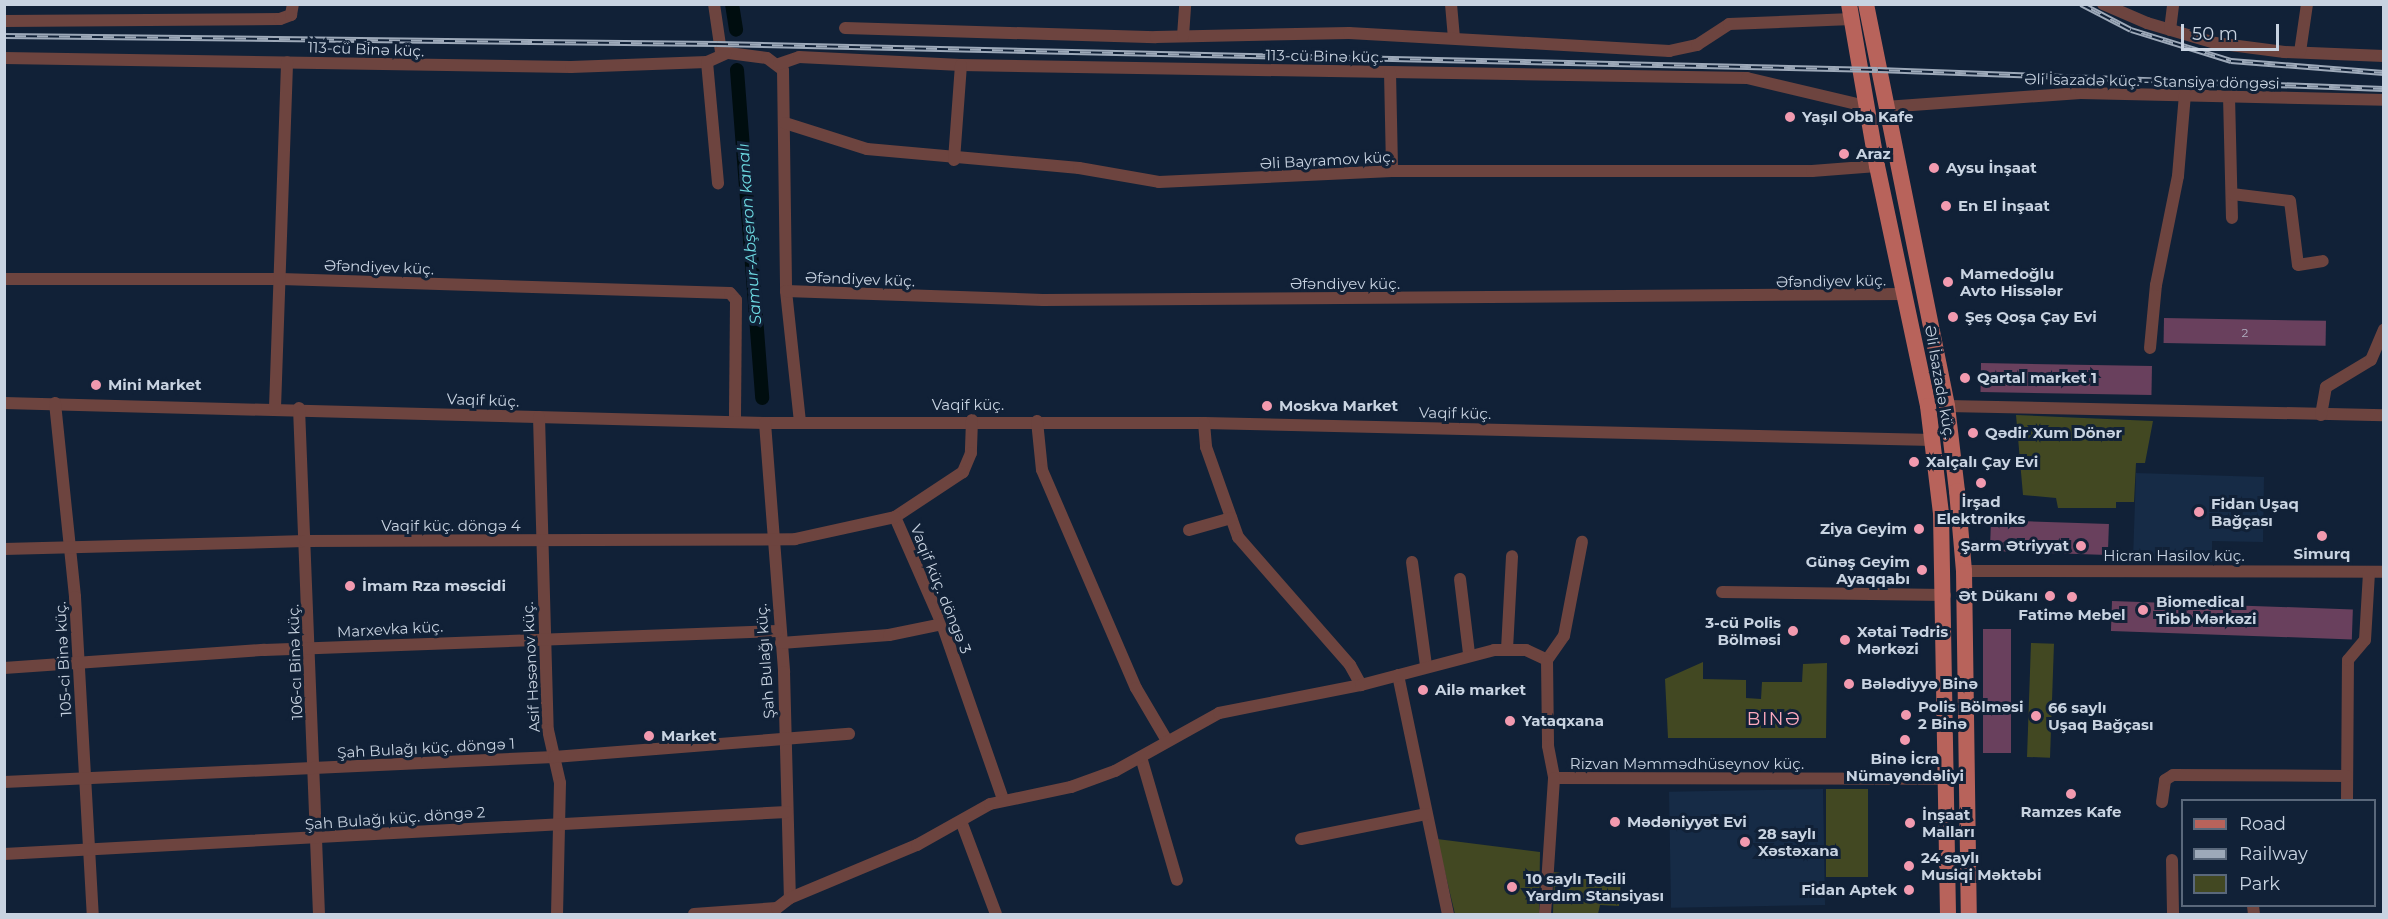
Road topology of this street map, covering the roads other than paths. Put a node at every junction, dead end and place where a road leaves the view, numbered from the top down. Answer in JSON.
{"nodes":[{"id":1,"x":714,"y":4,"type":"edge"},
{"id":2,"x":1185,"y":4,"type":"edge"},
{"id":3,"x":1451,"y":4,"type":"edge"},
{"id":4,"x":1866,"y":4,"type":"edge"},
{"id":5,"x":2103,"y":4,"type":"edge"},
{"id":6,"x":2174,"y":4,"type":"edge"},
{"id":7,"x":2307,"y":4,"type":"edge"},
{"id":8,"x":293,"y":8,"type":"edge"},
{"id":9,"x":1850,"y":12,"type":"edge"},
{"id":10,"x":4,"y":21,"type":"edge"},
{"id":11,"x":844,"y":28,"type":"dead end"},
{"id":12,"x":2170,"y":30,"type":"junction"},
{"id":13,"x":1183,"y":36,"type":"junction"},
{"id":14,"x":1454,"y":37,"type":"junction"},
{"id":15,"x":2300,"y":52,"type":"junction"},
{"id":16,"x":725,"y":54,"type":"junction"},
{"id":17,"x":2384,"y":56,"type":"edge"},
{"id":18,"x":4,"y":58,"type":"edge"},
{"id":19,"x":287,"y":62,"type":"junction"},
{"id":20,"x":706,"y":62,"type":"junction"},
{"id":21,"x":779,"y":64,"type":"junction"},
{"id":22,"x":961,"y":65,"type":"junction"},
{"id":23,"x":1390,"y":72,"type":"junction"},
{"id":24,"x":2185,"y":94,"type":"junction"},
{"id":25,"x":2229,"y":96,"type":"junction"},
{"id":26,"x":2384,"y":100,"type":"edge"},
{"id":27,"x":1865,"y":106,"type":"junction"},
{"id":28,"x":1885,"y":107,"type":"junction"},
{"id":29,"x":784,"y":123,"type":"junction"},
{"id":30,"x":954,"y":160,"type":"junction"},
{"id":31,"x":1877,"y":166,"type":"junction"},
{"id":32,"x":1392,"y":171,"type":"junction"},
{"id":33,"x":718,"y":184,"type":"dead end"},
{"id":34,"x":2232,"y":194,"type":"junction"},
{"id":35,"x":2232,"y":218,"type":"dead end"},
{"id":36,"x":2323,"y":261,"type":"dead end"},
{"id":37,"x":4,"y":279,"type":"edge"},
{"id":38,"x":281,"y":279,"type":"junction"},
{"id":39,"x":786,"y":291,"type":"junction"},
{"id":40,"x":1905,"y":294,"type":"junction"},
{"id":41,"x":2384,"y":330,"type":"edge"},
{"id":42,"x":2150,"y":348,"type":"dead end"},
{"id":43,"x":4,"y":403,"type":"edge"},
{"id":44,"x":55,"y":403,"type":"junction"},
{"id":45,"x":1947,"y":406,"type":"junction"},
{"id":46,"x":276,"y":408,"type":"junction"},
{"id":47,"x":299,"y":408,"type":"junction"},
{"id":48,"x":2321,"y":415,"type":"junction"},
{"id":49,"x":2384,"y":415,"type":"edge"},
{"id":50,"x":539,"y":417,"type":"junction"},
{"id":51,"x":972,"y":420,"type":"junction"},
{"id":52,"x":1037,"y":421,"type":"junction"},
{"id":53,"x":735,"y":422,"type":"junction"},
{"id":54,"x":800,"y":422,"type":"junction"},
{"id":55,"x":765,"y":423,"type":"junction"},
{"id":56,"x":1204,"y":423,"type":"junction"},
{"id":57,"x":1932,"y":440,"type":"junction"},
{"id":58,"x":896,"y":517,"type":"junction"},
{"id":59,"x":1231,"y":518,"type":"junction"},
{"id":60,"x":1189,"y":530,"type":"dead end"},
{"id":61,"x":772,"y":538,"type":"junction"},
{"id":62,"x":305,"y":541,"type":"junction"},
{"id":63,"x":540,"y":541,"type":"junction"},
{"id":64,"x":1582,"y":542,"type":"dead end"},
{"id":65,"x":69,"y":548,"type":"junction"},
{"id":66,"x":4,"y":549,"type":"edge"},
{"id":67,"x":1512,"y":556,"type":"dead end"},
{"id":68,"x":1412,"y":562,"type":"dead end"},
{"id":69,"x":1945,"y":571,"type":"junction"},
{"id":70,"x":1964,"y":571,"type":"junction"},
{"id":71,"x":2369,"y":572,"type":"junction"},
{"id":72,"x":2384,"y":572,"type":"edge"},
{"id":73,"x":1460,"y":579,"type":"dead end"},
{"id":74,"x":1722,"y":592,"type":"dead end"},
{"id":75,"x":1945,"y":596,"type":"junction"},
{"id":76,"x":942,"y":624,"type":"junction"},
{"id":77,"x":544,"y":637,"type":"junction"},
{"id":78,"x":779,"y":637,"type":"junction"},
{"id":79,"x":309,"y":648,"type":"junction"},
{"id":80,"x":1507,"y":649,"type":"junction"},
{"id":81,"x":1469,"y":653,"type":"junction"},
{"id":82,"x":1547,"y":660,"type":"junction"},
{"id":83,"x":79,"y":664,"type":"junction"},
{"id":84,"x":1426,"y":666,"type":"junction"},
{"id":85,"x":4,"y":668,"type":"edge"},
{"id":86,"x":1398,"y":675,"type":"junction"},
{"id":87,"x":1361,"y":685,"type":"junction"},
{"id":88,"x":849,"y":734,"type":"dead end"},
{"id":89,"x":1166,"y":739,"type":"junction"},
{"id":90,"x":784,"y":740,"type":"junction"},
{"id":91,"x":554,"y":757,"type":"junction"},
{"id":92,"x":1141,"y":757,"type":"junction"},
{"id":93,"x":314,"y":769,"type":"junction"},
{"id":94,"x":1948,"y":772,"type":"junction"},
{"id":95,"x":1968,"y":773,"type":"junction"},
{"id":96,"x":2347,"y":776,"type":"junction"},
{"id":97,"x":82,"y":777,"type":"junction"},
{"id":98,"x":1554,"y":778,"type":"junction"},
{"id":99,"x":4,"y":782,"type":"edge"},
{"id":100,"x":2347,"y":799,"type":"edge"},
{"id":101,"x":1003,"y":800,"type":"junction"},
{"id":102,"x":2162,"y":802,"type":"dead end"},
{"id":103,"x":788,"y":813,"type":"junction"},
{"id":104,"x":1426,"y":814,"type":"junction"},
{"id":105,"x":962,"y":821,"type":"junction"},
{"id":106,"x":560,"y":822,"type":"junction"},
{"id":107,"x":317,"y":838,"type":"junction"},
{"id":108,"x":1301,"y":839,"type":"dead end"},
{"id":109,"x":89,"y":850,"type":"junction"},
{"id":110,"x":4,"y":854,"type":"edge"},
{"id":111,"x":2172,"y":860,"type":"dead end"},
{"id":112,"x":1177,"y":880,"type":"dead end"},
{"id":113,"x":790,"y":898,"type":"junction"},
{"id":114,"x":778,"y":911,"type":"edge"},
{"id":115,"x":93,"y":915,"type":"edge"},
{"id":116,"x":319,"y":915,"type":"edge"},
{"id":117,"x":556,"y":915,"type":"edge"},
{"id":118,"x":694,"y":915,"type":"edge"},
{"id":119,"x":996,"y":915,"type":"edge"},
{"id":120,"x":1448,"y":915,"type":"edge"},
{"id":121,"x":1545,"y":915,"type":"edge"},
{"id":122,"x":1948,"y":915,"type":"edge"},
{"id":123,"x":1969,"y":915,"type":"edge"},
{"id":124,"x":2173,"y":915,"type":"edge"}],
"edges":[{"from":1,"to":16,"type":"street"},
{"from":2,"to":13,"type":"street"},
{"from":3,"to":14,"type":"street"},
{"from":4,"to":28,"type":"main road","name":"Əli İsazadə küç."},
{"from":5,"to":12,"type":"street"},
{"from":6,"to":12,"type":"street"},
{"from":7,"to":15,"type":"street"},
{"from":8,"to":10,"type":"street"},
{"from":9,"to":14,"type":"street"},
{"from":9,"to":27,"type":"main road","name":"Əli İsazadə küç."},
{"from":11,"to":13,"type":"street"},
{"from":12,"to":15,"type":"street"},
{"from":13,"to":14,"type":"street"},
{"from":15,"to":17,"type":"street"},
{"from":16,"to":20,"type":"street","name":"113-cü Binə küç."},
{"from":16,"to":21,"type":"street"},
{"from":18,"to":19,"type":"street","name":"113-cü Binə küç."},
{"from":19,"to":20,"type":"street","name":"113-cü Binə küç."},
{"from":19,"to":38,"type":"street"},
{"from":20,"to":33,"type":"street"},
{"from":21,"to":22,"type":"street","name":"113-cü Binə küç."},
{"from":21,"to":29,"type":"street"},
{"from":22,"to":23,"type":"street","name":"113-cü Binə küç."},
{"from":22,"to":30,"type":"street"},
{"from":23,"to":27,"type":"street","name":"113-cü Binə küç."},
{"from":23,"to":32,"type":"street"},
{"from":24,"to":25,"type":"street","name":"Əli İsazadə küç. - Stansiya döngəsi"},
{"from":24,"to":28,"type":"street","name":"Əli İsazadə küç. - Stansiya döngəsi"},
{"from":24,"to":42,"type":"street"},
{"from":25,"to":26,"type":"street","name":"Əli İsazadə küç. - Stansiya döngəsi"},
{"from":25,"to":34,"type":"street"},
{"from":27,"to":31,"type":"main road","name":"Əli İsazadə küç."},
{"from":28,"to":45,"type":"main road","name":"Əli İsazadə küç."},
{"from":29,"to":30,"type":"street","name":"Əli Bayramov küç."},
{"from":29,"to":39,"type":"street"},
{"from":30,"to":32,"type":"street","name":"Əli Bayramov küç."},
{"from":31,"to":32,"type":"street","name":"Əli Bayramov küç."},
{"from":31,"to":40,"type":"main road","name":"Əli İsazadə küç."},
{"from":34,"to":35,"type":"street"},
{"from":34,"to":36,"type":"street"},
{"from":37,"to":38,"type":"street","name":"Əfəndiyev küç."},
{"from":38,"to":46,"type":"street"},
{"from":38,"to":53,"type":"street","name":"Əfəndiyev küç."},
{"from":39,"to":40,"type":"street","name":"Əfəndiyev küç."},
{"from":39,"to":54,"type":"street"},
{"from":40,"to":57,"type":"main road","name":"Əli İsazadə küç."},
{"from":41,"to":48,"type":"street"},
{"from":43,"to":44,"type":"street","name":"Vaqif küç."},
{"from":44,"to":46,"type":"street","name":"Vaqif küç."},
{"from":44,"to":65,"type":"street","name":"105-ci Binə küç."},
{"from":45,"to":48,"type":"street"},
{"from":45,"to":70,"type":"main road","name":"Əli İsazadə küç."},
{"from":46,"to":47,"type":"street","name":"Vaqif küç."},
{"from":47,"to":50,"type":"street","name":"Vaqif küç."},
{"from":47,"to":62,"type":"street","name":"106-cı Binə küç."},
{"from":48,"to":49,"type":"street"},
{"from":50,"to":53,"type":"street","name":"Vaqif küç."},
{"from":50,"to":63,"type":"street","name":"Asif Həsənov küç."},
{"from":51,"to":52,"type":"street","name":"Vaqif küç."},
{"from":51,"to":54,"type":"street","name":"Vaqif küç."},
{"from":51,"to":58,"type":"street","name":"Vaqif küç. döngə 3"},
{"from":52,"to":56,"type":"street","name":"Vaqif küç."},
{"from":52,"to":89,"type":"street"},
{"from":53,"to":55,"type":"street","name":"Vaqif küç."},
{"from":54,"to":55,"type":"street","name":"Vaqif küç."},
{"from":55,"to":61,"type":"street","name":"Şah Bulağı küç."},
{"from":56,"to":57,"type":"street","name":"Vaqif küç."},
{"from":56,"to":59,"type":"street"},
{"from":57,"to":69,"type":"main road","name":"Əli İsazadə küç."},
{"from":58,"to":61,"type":"street","name":"Vaqif küç. döngə 4"},
{"from":58,"to":76,"type":"street","name":"Vaqif küç. döngə 3"},
{"from":59,"to":60,"type":"street"},
{"from":59,"to":87,"type":"street"},
{"from":61,"to":63,"type":"street","name":"Vaqif küç. döngə 4"},
{"from":61,"to":78,"type":"street","name":"Şah Bulağı küç."},
{"from":62,"to":63,"type":"street","name":"Vaqif küç. döngə 4"},
{"from":62,"to":65,"type":"street","name":"Vaqif küç. döngə 4"},
{"from":62,"to":79,"type":"street","name":"106-cı Binə küç."},
{"from":63,"to":77,"type":"street","name":"Asif Həsənov küç."},
{"from":64,"to":82,"type":"street"},
{"from":65,"to":66,"type":"street","name":"Vaqif küç. döngə 4"},
{"from":65,"to":83,"type":"street","name":"105-ci Binə küç."},
{"from":67,"to":80,"type":"street"},
{"from":68,"to":84,"type":"street"},
{"from":69,"to":70,"type":"main road"},
{"from":69,"to":75,"type":"main road","name":"Əli İsazadə küç."},
{"from":70,"to":71,"type":"street","name":"Hicran Hasilov küç."},
{"from":70,"to":95,"type":"main road","name":"Əli İsazadə küç."},
{"from":71,"to":72,"type":"street","name":"Hicran Hasilov küç."},
{"from":71,"to":96,"type":"street"},
{"from":73,"to":81,"type":"street"},
{"from":74,"to":75,"type":"street"},
{"from":75,"to":94,"type":"main road","name":"Əli İsazadə küç."},
{"from":76,"to":78,"type":"street","name":"Marxevka küç."},
{"from":76,"to":101,"type":"street","name":"Vaqif küç. döngə 3"},
{"from":77,"to":78,"type":"street","name":"Marxevka küç."},
{"from":77,"to":79,"type":"street","name":"Marxevka küç."},
{"from":77,"to":91,"type":"street","name":"Asif Həsənov küç."},
{"from":78,"to":90,"type":"street","name":"Şah Bulağı küç."},
{"from":79,"to":83,"type":"street","name":"Marxevka küç."},
{"from":79,"to":93,"type":"street","name":"106-cı Binə küç."},
{"from":80,"to":81,"type":"street"},
{"from":80,"to":82,"type":"street"},
{"from":81,"to":84,"type":"street"},
{"from":82,"to":98,"type":"street","name":"Rizvan Məmmədhüseynov küç."},
{"from":83,"to":85,"type":"street","name":"Marxevka küç."},
{"from":83,"to":97,"type":"street","name":"105-ci Binə küç."},
{"from":84,"to":86,"type":"street"},
{"from":86,"to":87,"type":"street"},
{"from":86,"to":104,"type":"street"},
{"from":87,"to":89,"type":"street"},
{"from":88,"to":90,"type":"street","name":"Şah Bulağı küç. döngə 1"},
{"from":89,"to":92,"type":"street"},
{"from":90,"to":91,"type":"street","name":"Şah Bulağı küç. döngə 1"},
{"from":90,"to":103,"type":"street","name":"Şah Bulağı küç."},
{"from":91,"to":93,"type":"street","name":"Şah Bulağı küç. döngə 1"},
{"from":91,"to":106,"type":"street","name":"Asif Həsənov küç."},
{"from":92,"to":101,"type":"street"},
{"from":92,"to":112,"type":"street"},
{"from":93,"to":97,"type":"street","name":"Şah Bulağı küç. döngə 1"},
{"from":93,"to":107,"type":"street","name":"106-cı Binə küç."},
{"from":94,"to":95,"type":"main road"},
{"from":94,"to":98,"type":"street","name":"Rizvan Məmmədhüseynov küç."},
{"from":94,"to":122,"type":"main road","name":"Əli İsazadə küç."},
{"from":95,"to":123,"type":"main road","name":"Əli İsazadə küç."},
{"from":96,"to":100,"type":"street"},
{"from":96,"to":102,"type":"street"},
{"from":97,"to":99,"type":"street","name":"Şah Bulağı küç. döngə 1"},
{"from":97,"to":109,"type":"street","name":"105-ci Binə küç."},
{"from":98,"to":121,"type":"street"},
{"from":101,"to":105,"type":"street"},
{"from":103,"to":106,"type":"street","name":"Şah Bulağı küç. döngə 2"},
{"from":103,"to":113,"type":"street","name":"Şah Bulağı küç."},
{"from":104,"to":108,"type":"street"},
{"from":104,"to":120,"type":"street"},
{"from":105,"to":113,"type":"street"},
{"from":105,"to":119,"type":"street"},
{"from":106,"to":107,"type":"street","name":"Şah Bulağı küç. döngə 2"},
{"from":106,"to":117,"type":"street","name":"Asif Həsənov küç."},
{"from":107,"to":109,"type":"street","name":"Şah Bulağı küç. döngə 2"},
{"from":107,"to":116,"type":"street","name":"106-cı Binə küç."},
{"from":109,"to":110,"type":"street","name":"Şah Bulağı küç. döngə 2"},
{"from":109,"to":115,"type":"street","name":"105-ci Binə küç."},
{"from":111,"to":124,"type":"street"},
{"from":113,"to":114,"type":"street"},
{"from":114,"to":118,"type":"street"}]}
